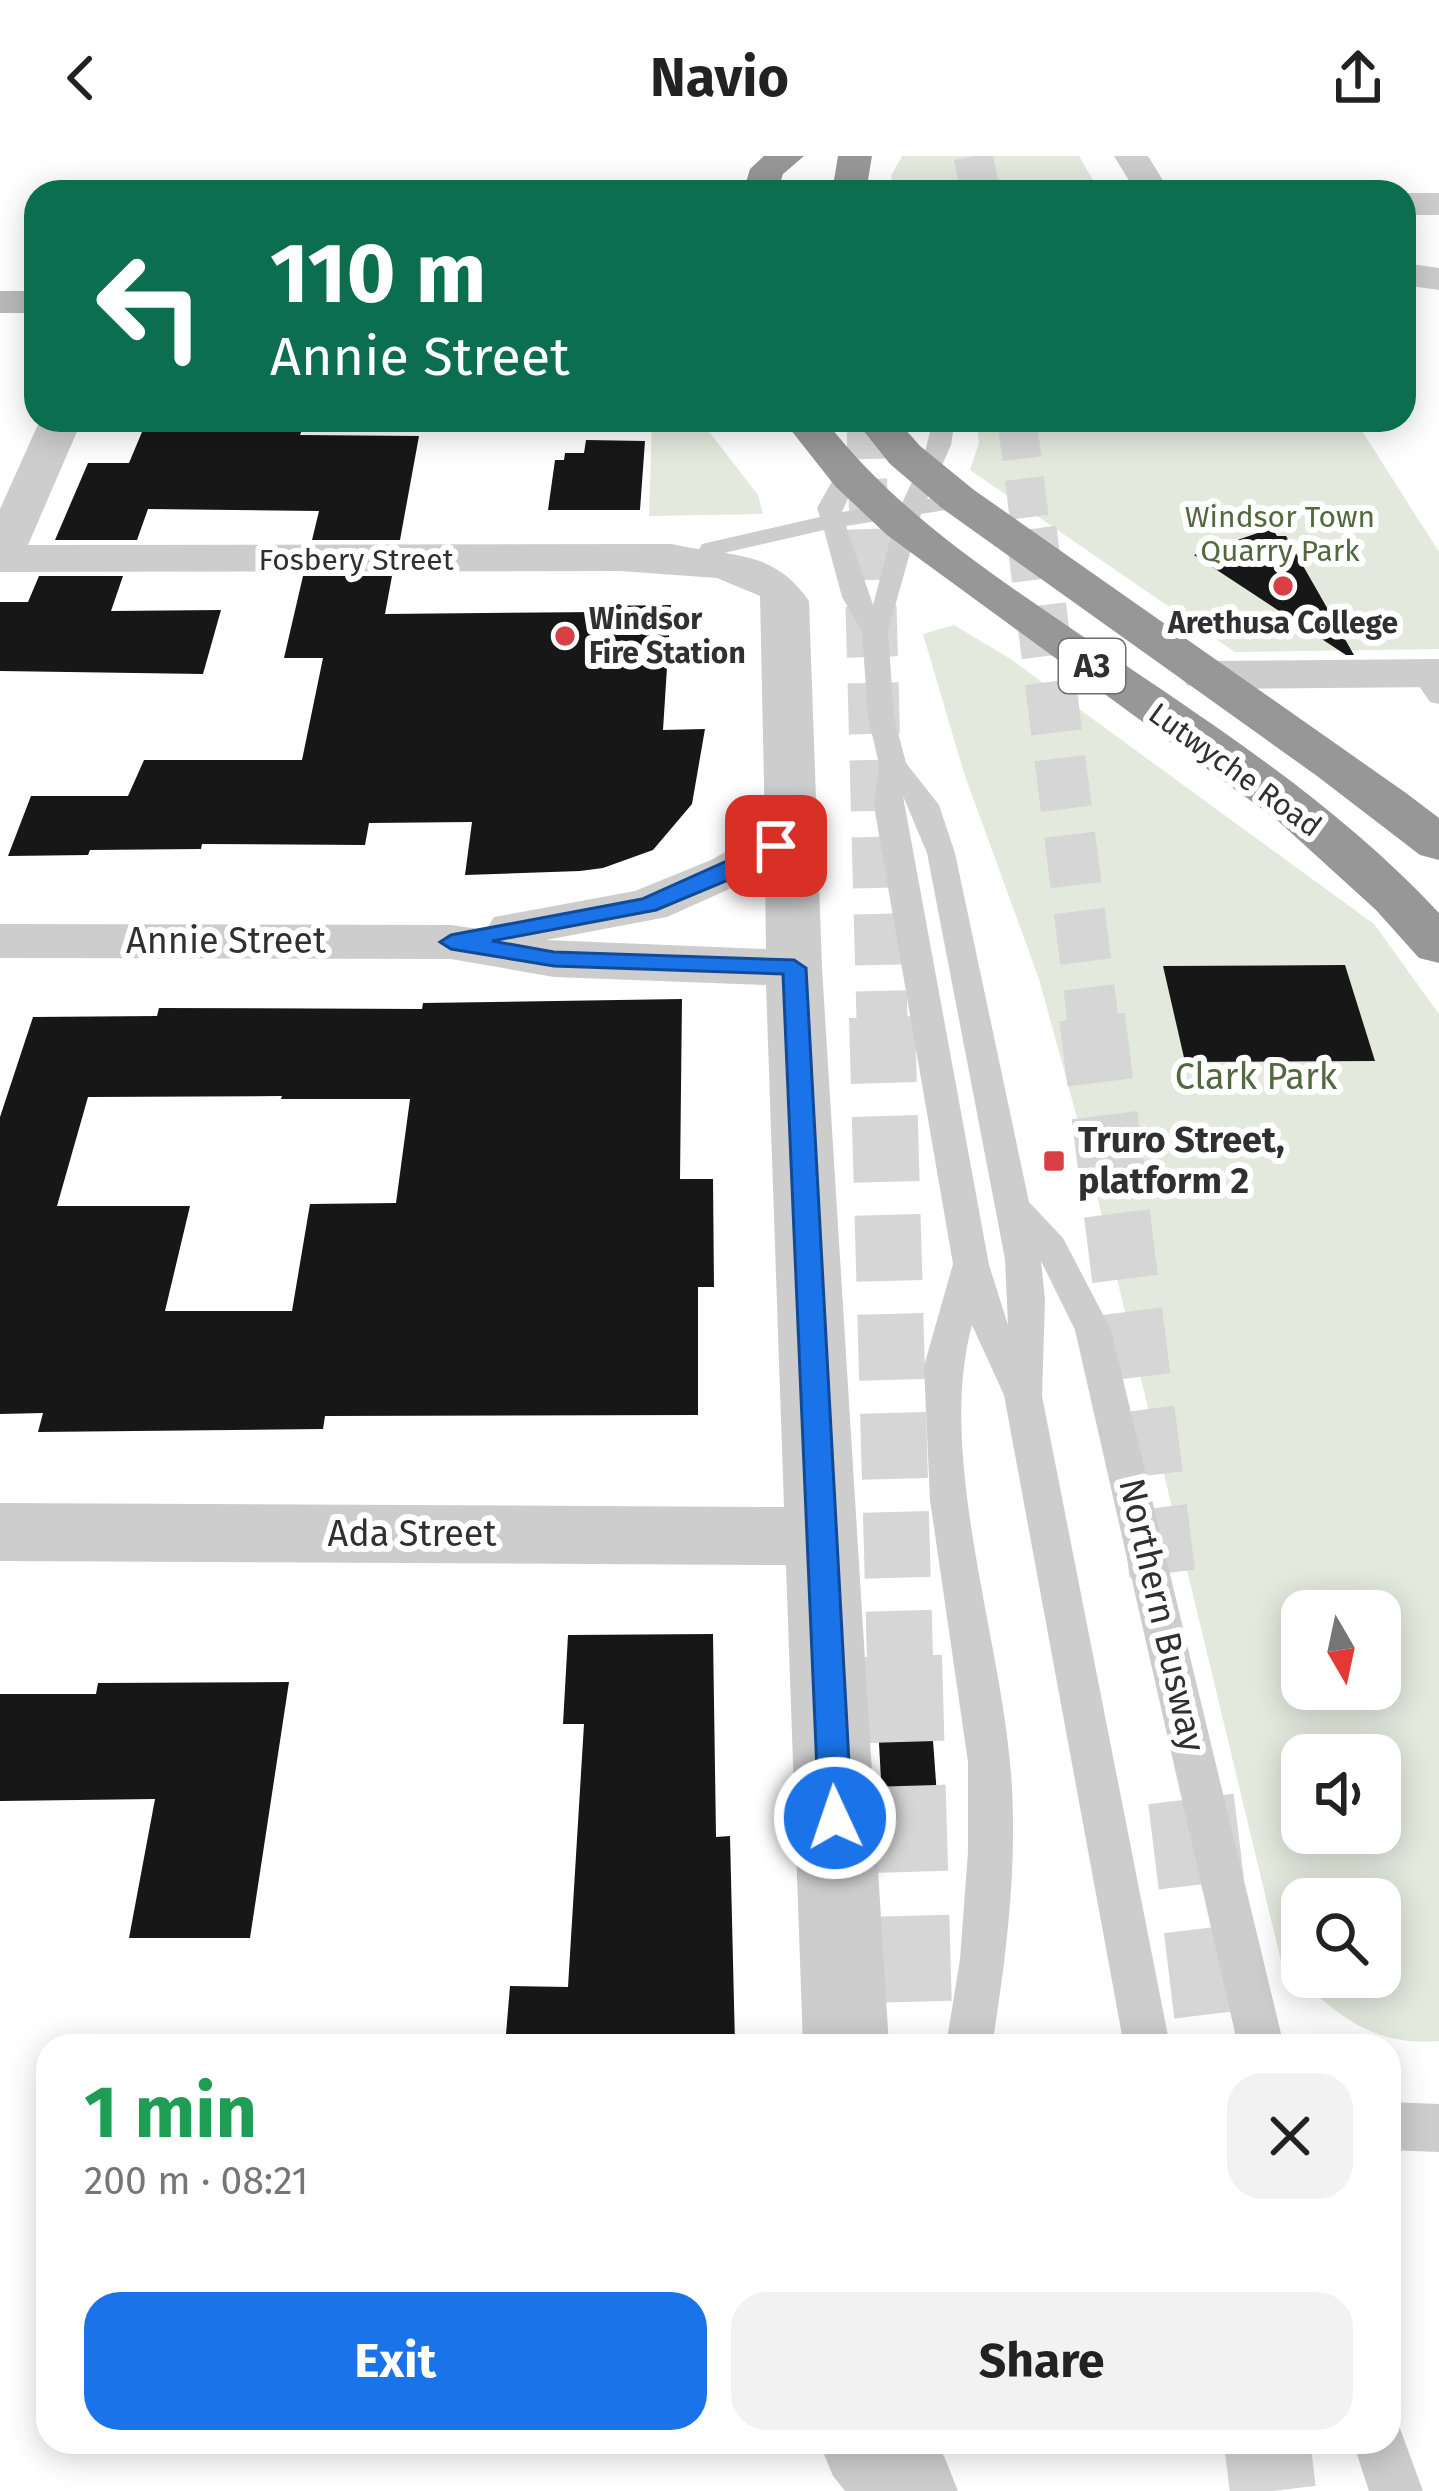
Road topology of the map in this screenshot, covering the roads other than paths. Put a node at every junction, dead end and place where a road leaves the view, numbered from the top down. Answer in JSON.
{"nodes":[{"id":1,"x":56,"y":432,"type":"edge"},
{"id":2,"x":813,"y":432,"type":"edge"},
{"id":3,"x":880,"y":432,"type":"edge"},
{"id":4,"x":944,"y":432,"type":"edge"},
{"id":5,"x":847,"y":475,"type":"junction"},
{"id":6,"x":907,"y":506,"type":"junction"},
{"id":7,"x":833,"y":521,"type":"junction"},
{"id":8,"x":711,"y":549,"type":"joint"},
{"id":9,"x":0,"y":558,"type":"edge"},
{"id":10,"x":632,"y":560,"type":"junction"},
{"id":11,"x":875,"y":631,"type":"junction"},
{"id":12,"x":1204,"y":674,"type":"junction"},
{"id":13,"x":1434,"y":681,"type":"edge"},
{"id":14,"x":892,"y":764,"type":"junction"},
{"id":15,"x":790,"y":838,"type":"junction"},
{"id":16,"x":1439,"y":844,"type":"edge"},
{"id":17,"x":0,"y":940,"type":"edge"},
{"id":18,"x":451,"y":942,"type":"junction"},
{"id":19,"x":1439,"y":946,"type":"edge"},
{"id":20,"x":794,"y":968,"type":"junction"},
{"id":21,"x":1012,"y":1206,"type":"junction"},
{"id":22,"x":971,"y":1265,"type":"junction"},
{"id":23,"x":1023,"y":1396,"type":"junction"},
{"id":24,"x":0,"y":1532,"type":"edge"},
{"id":25,"x":824,"y":1535,"type":"junction"},
{"id":26,"x":845,"y":2034,"type":"edge"},
{"id":27,"x":970,"y":2034,"type":"edge"},
{"id":28,"x":1145,"y":2034,"type":"edge"},
{"id":29,"x":1258,"y":2034,"type":"edge"},
{"id":30,"x":1401,"y":2126,"type":"edge"},
{"id":31,"x":1439,"y":2128,"type":"edge"},
{"id":32,"x":864,"y":2454,"type":"edge"},
{"id":33,"x":875,"y":2454,"type":"edge"},
{"id":34,"x":1383,"y":2454,"type":"edge"},
{"id":35,"x":864,"y":2491,"type":"edge"},
{"id":36,"x":909,"y":2491,"type":"edge"},
{"id":37,"x":1396,"y":2491,"type":"edge"}],
"edges":[{"from":1,"to":9,"type":"street"},
{"from":2,"to":5,"type":"highway","name":"Lutwyche Road","number":"A3"},
{"from":3,"to":6,"type":"highway","name":"Lutwyche Road","number":"A3"},
{"from":4,"to":6,"type":"lane"},
{"from":5,"to":6,"type":"highway","name":"Lutwyche Road","number":"A3"},
{"from":5,"to":7,"type":"lane"},
{"from":6,"to":7,"type":"lane"},
{"from":6,"to":11,"type":"lane"},
{"from":6,"to":12,"type":"highway","name":"Lutwyche Road","number":"A3"},
{"from":6,"to":19,"type":"highway","name":"Lutwyche Road","number":"A3"},
{"from":7,"to":8,"type":"lane"},
{"from":7,"to":11,"type":"lane"},
{"from":8,"to":10,"type":"street","name":"Fosbery Street"},
{"from":9,"to":10,"type":"street","name":"Fosbery Street"},
{"from":10,"to":15,"type":"street"},
{"from":11,"to":14,"type":"lane"},
{"from":12,"to":13,"type":"street"},
{"from":12,"to":16,"type":"highway","name":"Lutwyche Road","number":"A3"},
{"from":14,"to":21,"type":"lane"},
{"from":14,"to":22,"type":"lane"},
{"from":15,"to":18,"type":"street","name":"Annie Street"},
{"from":15,"to":20,"type":"street"},
{"from":17,"to":18,"type":"street","name":"Annie Street"},
{"from":18,"to":20,"type":"street","name":"Annie Street"},
{"from":20,"to":25,"type":"street"},
{"from":21,"to":23,"type":"lane"},
{"from":21,"to":29,"type":"lane","name":"Northern Busway"},
{"from":22,"to":23,"type":"lane"},
{"from":22,"to":27,"type":"lane"},
{"from":23,"to":28,"type":"lane"},
{"from":24,"to":25,"type":"street","name":"Ada Street"},
{"from":25,"to":26,"type":"street"},
{"from":30,"to":31,"type":"lane"},
{"from":32,"to":35,"type":"street"},
{"from":33,"to":36,"type":"street"},
{"from":34,"to":37,"type":"lane"}]}
